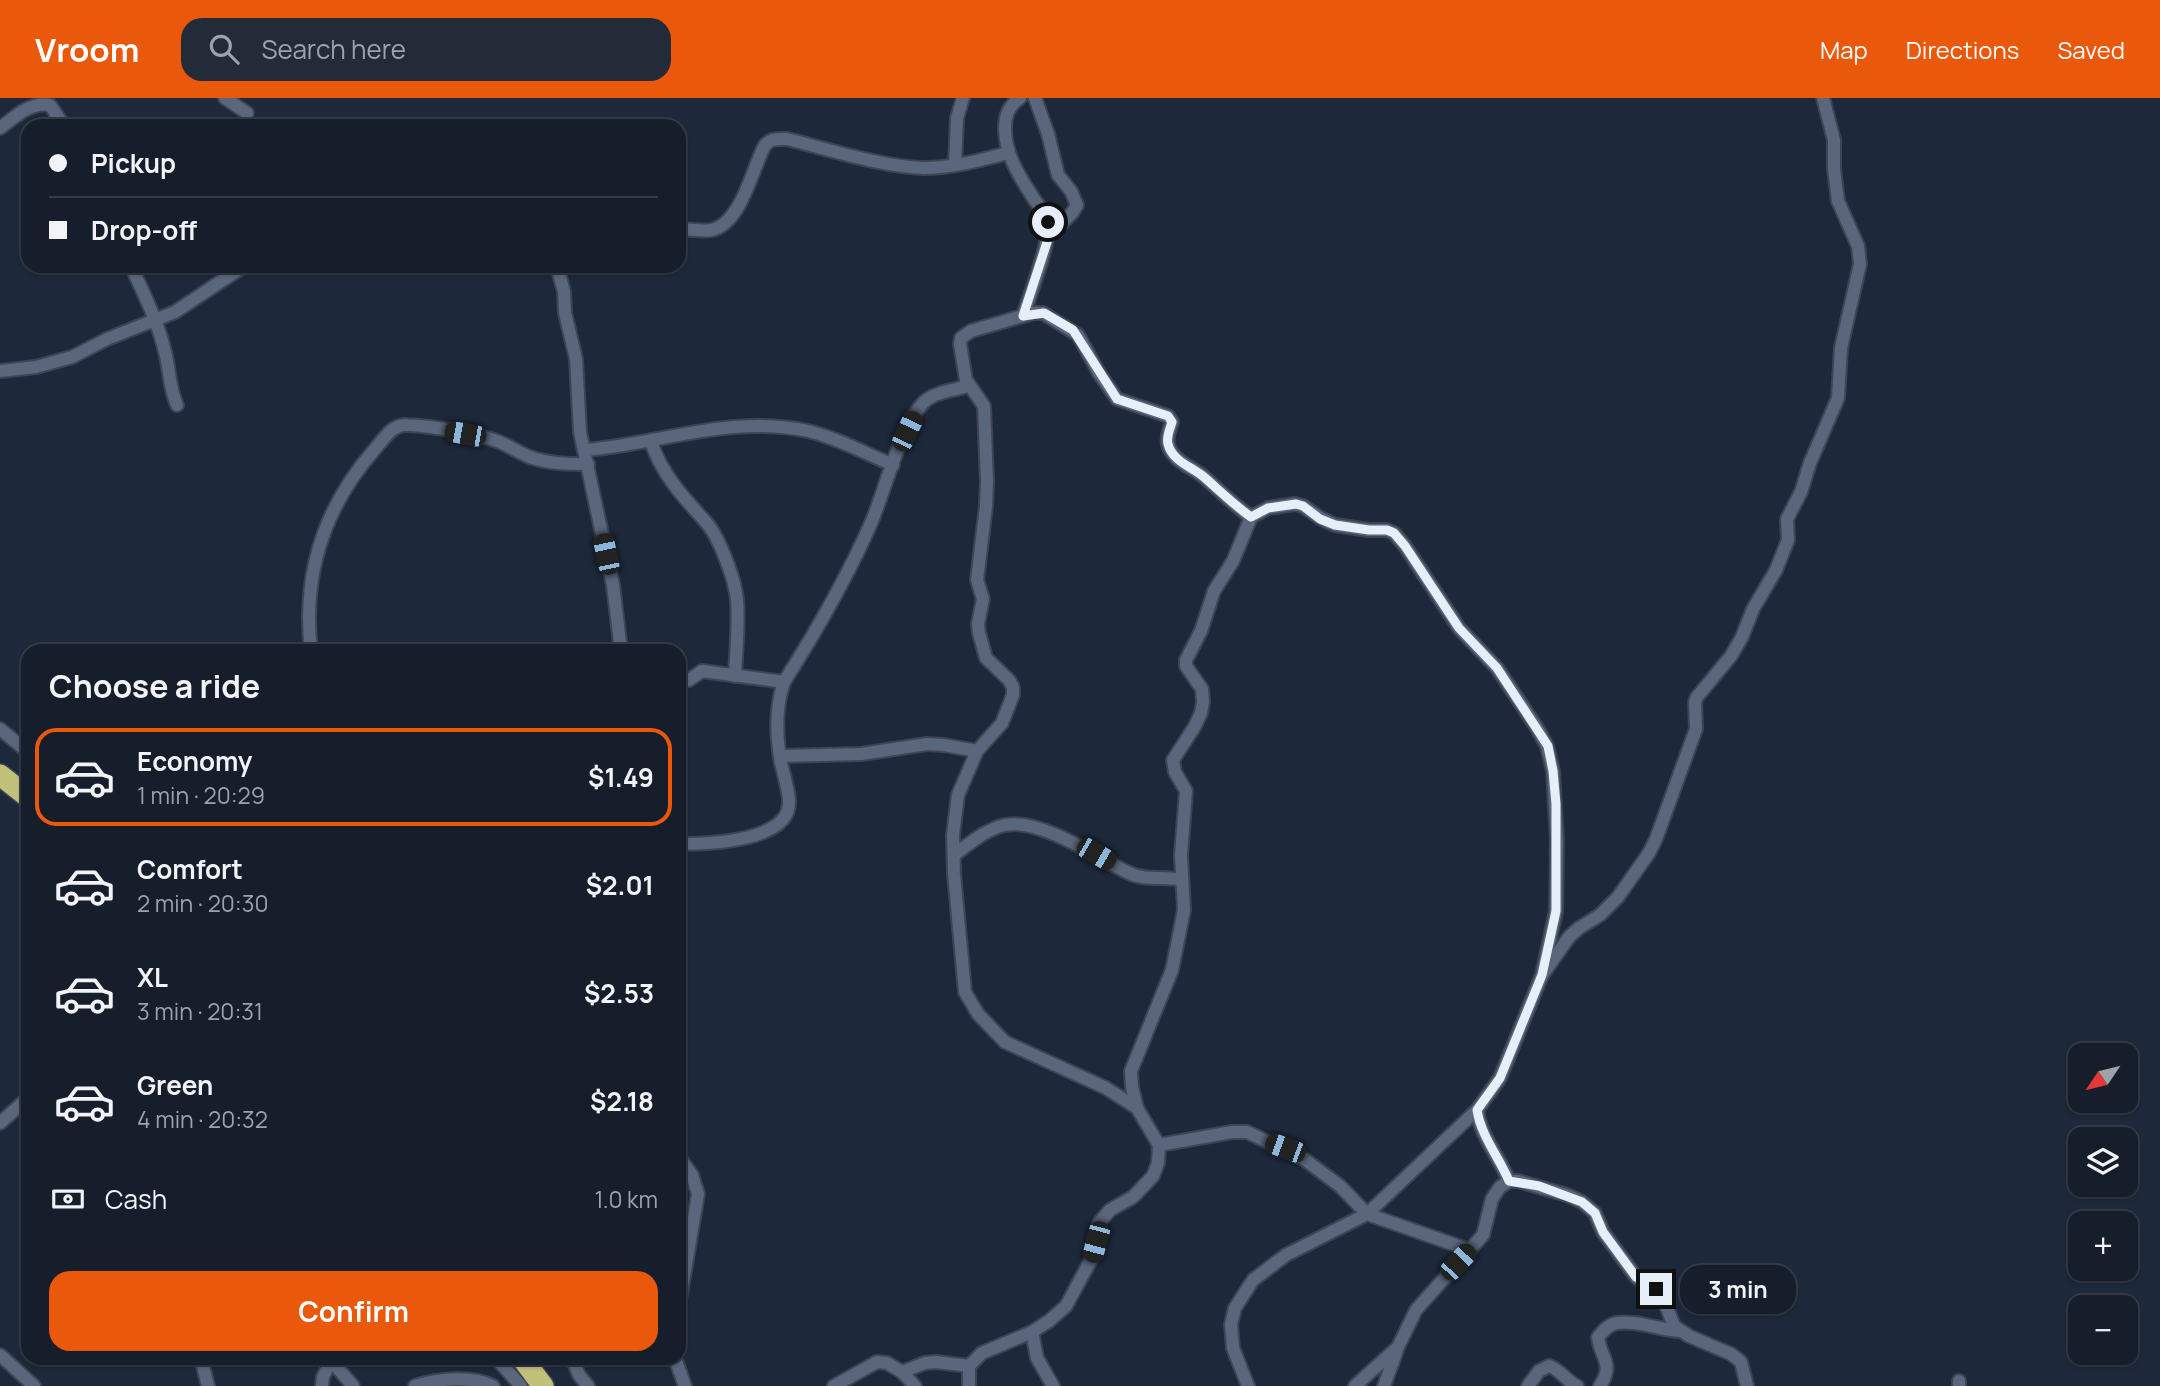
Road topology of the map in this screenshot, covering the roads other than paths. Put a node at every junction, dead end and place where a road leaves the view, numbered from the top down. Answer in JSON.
{"nodes":[{"id":1,"x":225,"y":98,"type":"edge"},
{"id":2,"x":963,"y":98,"type":"edge"},
{"id":3,"x":1020,"y":98,"type":"edge"},
{"id":4,"x":1035,"y":98,"type":"edge"},
{"id":5,"x":1824,"y":98,"type":"edge"},
{"id":6,"x":247,"y":113,"type":"dead end"},
{"id":7,"x":59,"y":119,"type":"edge"},
{"id":8,"x":0,"y":128,"type":"edge"},
{"id":9,"x":1008,"y":153,"type":"junction"},
{"id":10,"x":955,"y":165,"type":"junction"},
{"id":11,"x":686,"y":229,"type":"edge"},
{"id":12,"x":1049,"y":236,"type":"junction"},
{"id":13,"x":134,"y":273,"type":"edge"},
{"id":14,"x":234,"y":273,"type":"edge"},
{"id":15,"x":559,"y":273,"type":"edge"},
{"id":16,"x":1023,"y":316,"type":"junction"},
{"id":17,"x":156,"y":320,"type":"junction"},
{"id":18,"x":0,"y":370,"type":"edge"},
{"id":19,"x":968,"y":386,"type":"junction"},
{"id":20,"x":177,"y":405,"type":"dead end"},
{"id":21,"x":651,"y":442,"type":"junction"},
{"id":22,"x":585,"y":450,"type":"junction"},
{"id":23,"x":588,"y":464,"type":"junction"},
{"id":24,"x":893,"y":465,"type":"junction"},
{"id":25,"x":1251,"y":517,"type":"junction"},
{"id":26,"x":309,"y":644,"type":"edge"},
{"id":27,"x":620,"y":644,"type":"edge"},
{"id":28,"x":735,"y":676,"type":"junction"},
{"id":29,"x":686,"y":679,"type":"edge"},
{"id":30,"x":785,"y":682,"type":"junction"},
{"id":31,"x":0,"y":729,"type":"edge"},
{"id":32,"x":21,"y":746,"type":"edge"},
{"id":33,"x":977,"y":751,"type":"junction"},
{"id":34,"x":780,"y":756,"type":"junction"},
{"id":35,"x":0,"y":775,"type":"edge"},
{"id":36,"x":21,"y":792,"type":"edge"},
{"id":37,"x":686,"y":844,"type":"edge"},
{"id":38,"x":954,"y":855,"type":"junction"},
{"id":39,"x":1182,"y":880,"type":"junction"},
{"id":40,"x":1542,"y":975,"type":"junction"},
{"id":41,"x":21,"y":1104,"type":"edge"},
{"id":42,"x":1138,"y":1108,"type":"junction"},
{"id":43,"x":1477,"y":1110,"type":"junction"},
{"id":44,"x":0,"y":1123,"type":"edge"},
{"id":45,"x":1159,"y":1145,"type":"junction"},
{"id":46,"x":686,"y":1167,"type":"edge"},
{"id":47,"x":1509,"y":1181,"type":"junction"},
{"id":48,"x":1367,"y":1214,"type":"junction"},
{"id":49,"x":1470,"y":1250,"type":"junction"},
{"id":50,"x":686,"y":1275,"type":"edge"},
{"id":51,"x":1680,"y":1331,"type":"junction"},
{"id":52,"x":1032,"y":1332,"type":"junction"},
{"id":53,"x":1398,"y":1347,"type":"junction"},
{"id":54,"x":0,"y":1355,"type":"edge"},
{"id":55,"x":203,"y":1365,"type":"edge"},
{"id":56,"x":328,"y":1365,"type":"edge"},
{"id":57,"x":334,"y":1365,"type":"edge"},
{"id":58,"x":502,"y":1365,"type":"edge"},
{"id":59,"x":527,"y":1365,"type":"edge"},
{"id":60,"x":575,"y":1365,"type":"edge"},
{"id":61,"x":678,"y":1365,"type":"edge"},
{"id":62,"x":968,"y":1366,"type":"junction"},
{"id":63,"x":1377,"y":1369,"type":"junction"},
{"id":64,"x":902,"y":1372,"type":"junction"},
{"id":65,"x":34,"y":1386,"type":"edge"},
{"id":66,"x":208,"y":1386,"type":"edge"},
{"id":67,"x":322,"y":1386,"type":"edge"},
{"id":68,"x":353,"y":1386,"type":"edge"},
{"id":69,"x":415,"y":1386,"type":"edge"},
{"id":70,"x":493,"y":1386,"type":"edge"},
{"id":71,"x":521,"y":1386,"type":"edge"},
{"id":72,"x":543,"y":1386,"type":"edge"},
{"id":73,"x":588,"y":1386,"type":"edge"},
{"id":74,"x":685,"y":1386,"type":"edge"},
{"id":75,"x":834,"y":1386,"type":"edge"},
{"id":76,"x":915,"y":1386,"type":"edge"},
{"id":77,"x":969,"y":1386,"type":"edge"},
{"id":78,"x":1053,"y":1386,"type":"edge"},
{"id":79,"x":1248,"y":1386,"type":"edge"},
{"id":80,"x":1355,"y":1386,"type":"edge"},
{"id":81,"x":1377,"y":1386,"type":"edge"},
{"id":82,"x":1384,"y":1386,"type":"edge"},
{"id":83,"x":1528,"y":1386,"type":"edge"},
{"id":84,"x":1577,"y":1386,"type":"edge"},
{"id":85,"x":1600,"y":1386,"type":"edge"},
{"id":86,"x":1747,"y":1386,"type":"edge"}],
"edges":[{"from":1,"to":6,"type":"street"},
{"from":2,"to":10,"type":"street"},
{"from":3,"to":9,"type":"street"},
{"from":4,"to":12,"type":"street"},
{"from":5,"to":40,"type":"street"},
{"from":7,"to":8,"type":"street"},
{"from":9,"to":10,"type":"street"},
{"from":9,"to":12,"type":"street"},
{"from":10,"to":11,"type":"street"},
{"from":12,"to":16,"type":"street"},
{"from":13,"to":17,"type":"street"},
{"from":14,"to":17,"type":"street"},
{"from":15,"to":22,"type":"street"},
{"from":16,"to":19,"type":"street"},
{"from":16,"to":25,"type":"street"},
{"from":17,"to":18,"type":"street"},
{"from":17,"to":20,"type":"street"},
{"from":19,"to":24,"type":"street"},
{"from":19,"to":33,"type":"street"},
{"from":21,"to":22,"type":"street"},
{"from":21,"to":24,"type":"street"},
{"from":21,"to":28,"type":"street"},
{"from":22,"to":23,"type":"street"},
{"from":23,"to":26,"type":"street"},
{"from":23,"to":27,"type":"street"},
{"from":24,"to":30,"type":"street"},
{"from":25,"to":39,"type":"street"},
{"from":25,"to":40,"type":"street"},
{"from":28,"to":29,"type":"street"},
{"from":28,"to":30,"type":"street"},
{"from":30,"to":34,"type":"street"},
{"from":31,"to":32,"type":"street"},
{"from":33,"to":34,"type":"street"},
{"from":33,"to":38,"type":"street"},
{"from":34,"to":37,"type":"street"},
{"from":35,"to":36,"type":"highway"},
{"from":38,"to":39,"type":"street"},
{"from":38,"to":42,"type":"street"},
{"from":39,"to":42,"type":"street"},
{"from":40,"to":43,"type":"street"},
{"from":41,"to":44,"type":"street"},
{"from":42,"to":45,"type":"street"},
{"from":43,"to":47,"type":"street"},
{"from":43,"to":48,"type":"street"},
{"from":45,"to":48,"type":"street"},
{"from":45,"to":52,"type":"street"},
{"from":46,"to":50,"type":"street"},
{"from":47,"to":49,"type":"street"},
{"from":47,"to":51,"type":"street"},
{"from":48,"to":49,"type":"street"},
{"from":48,"to":79,"type":"street"},
{"from":49,"to":53,"type":"street"},
{"from":51,"to":85,"type":"street"},
{"from":51,"to":86,"type":"street"},
{"from":52,"to":62,"type":"street"},
{"from":52,"to":78,"type":"street"},
{"from":53,"to":63,"type":"street"},
{"from":53,"to":82,"type":"street"},
{"from":54,"to":65,"type":"street"},
{"from":55,"to":66,"type":"street"},
{"from":56,"to":67,"type":"street"},
{"from":57,"to":68,"type":"street"},
{"from":58,"to":71,"type":"street"},
{"from":59,"to":72,"type":"highway"},
{"from":60,"to":73,"type":"street"},
{"from":61,"to":74,"type":"street"},
{"from":62,"to":64,"type":"street"},
{"from":62,"to":77,"type":"street"},
{"from":63,"to":80,"type":"street"},
{"from":63,"to":81,"type":"street"},
{"from":64,"to":75,"type":"street"},
{"from":64,"to":76,"type":"street"},
{"from":69,"to":70,"type":"street"},
{"from":83,"to":84,"type":"street"}]}
